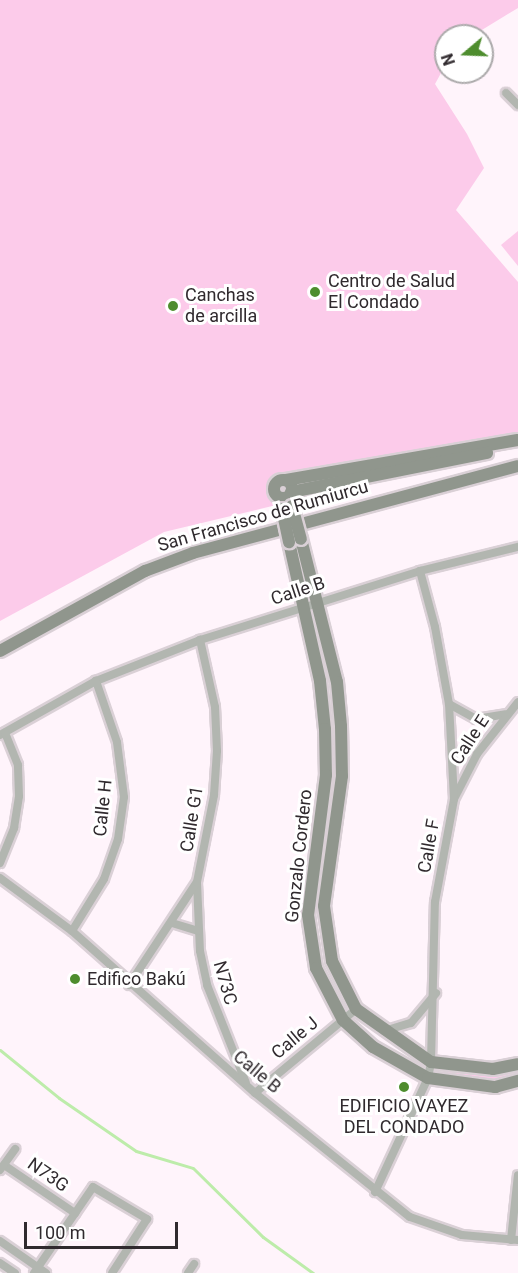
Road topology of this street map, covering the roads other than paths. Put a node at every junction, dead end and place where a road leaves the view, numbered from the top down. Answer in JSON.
{"nodes":[{"id":1,"x":506,"y":93,"type":"dead end"},
{"id":2,"x":518,"y":105,"type":"edge"},
{"id":3,"x":518,"y":440,"type":"edge"},
{"id":4,"x":518,"y":446,"type":"edge"},
{"id":5,"x":518,"y":466,"type":"edge"},
{"id":6,"x":376,"y":470,"type":"junction"},
{"id":7,"x":287,"y":500,"type":"junction"},
{"id":8,"x":295,"y":541,"type":"junction"},
{"id":9,"x":518,"y":547,"type":"edge"},
{"id":10,"x":420,"y":571,"type":"junction"},
{"id":11,"x":316,"y":602,"type":"junction"},
{"id":12,"x":303,"y":607,"type":"junction"},
{"id":13,"x":200,"y":640,"type":"junction"},
{"id":14,"x":0,"y":651,"type":"edge"},
{"id":15,"x":96,"y":681,"type":"junction"},
{"id":16,"x":518,"y":702,"type":"edge"},
{"id":17,"x":449,"y":704,"type":"junction"},
{"id":18,"x":506,"y":714,"type":"junction"},
{"id":19,"x":2,"y":734,"type":"edge"},
{"id":20,"x":454,"y":799,"type":"junction"},
{"id":21,"x":0,"y":863,"type":"edge"},
{"id":22,"x":0,"y":878,"type":"edge"},
{"id":23,"x":197,"y":882,"type":"junction"},
{"id":24,"x":172,"y":923,"type":"junction"},
{"id":25,"x":72,"y":931,"type":"junction"},
{"id":26,"x":199,"y":931,"type":"junction"},
{"id":27,"x":129,"y":985,"type":"junction"},
{"id":28,"x":436,"y":992,"type":"junction"},
{"id":29,"x":356,"y":1009,"type":"junction"},
{"id":30,"x":342,"y":1020,"type":"junction"},
{"id":31,"x":384,"y":1031,"type":"junction"},
{"id":32,"x":432,"y":1062,"type":"junction"},
{"id":33,"x":518,"y":1064,"type":"edge"},
{"id":34,"x":428,"y":1078,"type":"junction"},
{"id":35,"x":518,"y":1082,"type":"edge"},
{"id":36,"x":248,"y":1086,"type":"junction"},
{"id":37,"x":255,"y":1093,"type":"junction"},
{"id":38,"x":15,"y":1149,"type":"dead end"},
{"id":39,"x":2,"y":1167,"type":"edge"},
{"id":40,"x":518,"y":1175,"type":"edge"},
{"id":41,"x":375,"y":1192,"type":"junction"},
{"id":42,"x":75,"y":1214,"type":"junction"},
{"id":43,"x":514,"y":1240,"type":"edge"},
{"id":44,"x":0,"y":1241,"type":"edge"},
{"id":45,"x":0,"y":1263,"type":"edge"},
{"id":46,"x":194,"y":1264,"type":"dead end"},
{"id":47,"x":36,"y":1270,"type":"edge"},
{"id":48,"x":15,"y":1273,"type":"edge"},
{"id":49,"x":46,"y":1273,"type":"edge"},
{"id":50,"x":112,"y":1273,"type":"edge"},
{"id":51,"x":188,"y":1273,"type":"edge"}],
"edges":[{"from":1,"to":2,"type":"street"},
{"from":3,"to":6,"type":"street"},
{"from":4,"to":6,"type":"street"},
{"from":5,"to":14,"type":"street","name":"San Francisco de Rumiurcu"},
{"from":6,"to":7,"type":"street"},
{"from":6,"to":7,"type":"street","name":"Gonzalo Cordero"},
{"from":7,"to":8,"type":"street","name":"Gonzalo Cordero","bridge":true},
{"from":8,"to":11,"type":"street","name":"Gonzalo Cordero"},
{"from":8,"to":12,"type":"street","name":"Gonzalo Cordero"},
{"from":9,"to":10,"type":"street","name":"Calle B"},
{"from":10,"to":11,"type":"street","name":"Calle B"},
{"from":10,"to":17,"type":"street","name":"Calle F"},
{"from":11,"to":12,"type":"street","name":"Calle B"},
{"from":11,"to":29,"type":"street","name":"Gonzalo Cordero"},
{"from":12,"to":13,"type":"street","name":"Calle B"},
{"from":12,"to":30,"type":"street","name":"Gonzalo Cordero"},
{"from":13,"to":15,"type":"street","name":"Calle B"},
{"from":13,"to":23,"type":"street","name":"Calle G1"},
{"from":15,"to":19,"type":"street","name":"Calle B"},
{"from":15,"to":25,"type":"street","name":"Calle H"},
{"from":16,"to":18,"type":"street","name":"Calle E"},
{"from":17,"to":18,"type":"street"},
{"from":17,"to":20,"type":"street","name":"Calle F"},
{"from":18,"to":20,"type":"street","name":"Calle E"},
{"from":19,"to":21,"type":"street"},
{"from":20,"to":28,"type":"street","name":"Calle F"},
{"from":22,"to":25,"type":"street","name":"Calle B"},
{"from":23,"to":24,"type":"street","name":"Calle G1"},
{"from":23,"to":26,"type":"street","name":"N73C"},
{"from":24,"to":26,"type":"street"},
{"from":24,"to":27,"type":"street","name":"Calle G1"},
{"from":25,"to":27,"type":"street","name":"Calle B"},
{"from":26,"to":36,"type":"street","name":"N73C"},
{"from":27,"to":36,"type":"street","name":"Calle B"},
{"from":28,"to":31,"type":"street"},
{"from":28,"to":32,"type":"street","name":"Calle F"},
{"from":29,"to":30,"type":"street","name":"Calle J"},
{"from":29,"to":31,"type":"street","name":"Gonzalo Cordero"},
{"from":30,"to":34,"type":"street","name":"Gonzalo Cordero"},
{"from":30,"to":37,"type":"street","name":"Calle J"},
{"from":31,"to":32,"type":"street","name":"Gonzalo Cordero"},
{"from":32,"to":33,"type":"street","name":"Gonzalo Cordero"},
{"from":32,"to":34,"type":"street","name":"Calle F"},
{"from":34,"to":35,"type":"street","name":"Gonzalo Cordero"},
{"from":34,"to":41,"type":"street","name":"Calle F"},
{"from":36,"to":37,"type":"street","name":"Calle B"},
{"from":37,"to":41,"type":"street","name":"Calle B"},
{"from":38,"to":39,"type":"street"},
{"from":39,"to":42,"type":"street","name":"N73G"},
{"from":40,"to":43,"type":"street"},
{"from":41,"to":43,"type":"street","name":"Calle B"},
{"from":42,"to":47,"type":"street"},
{"from":42,"to":50,"type":"street","name":"N73G"},
{"from":44,"to":47,"type":"street"},
{"from":45,"to":48,"type":"street"},
{"from":46,"to":51,"type":"street"},
{"from":47,"to":49,"type":"street"}]}
